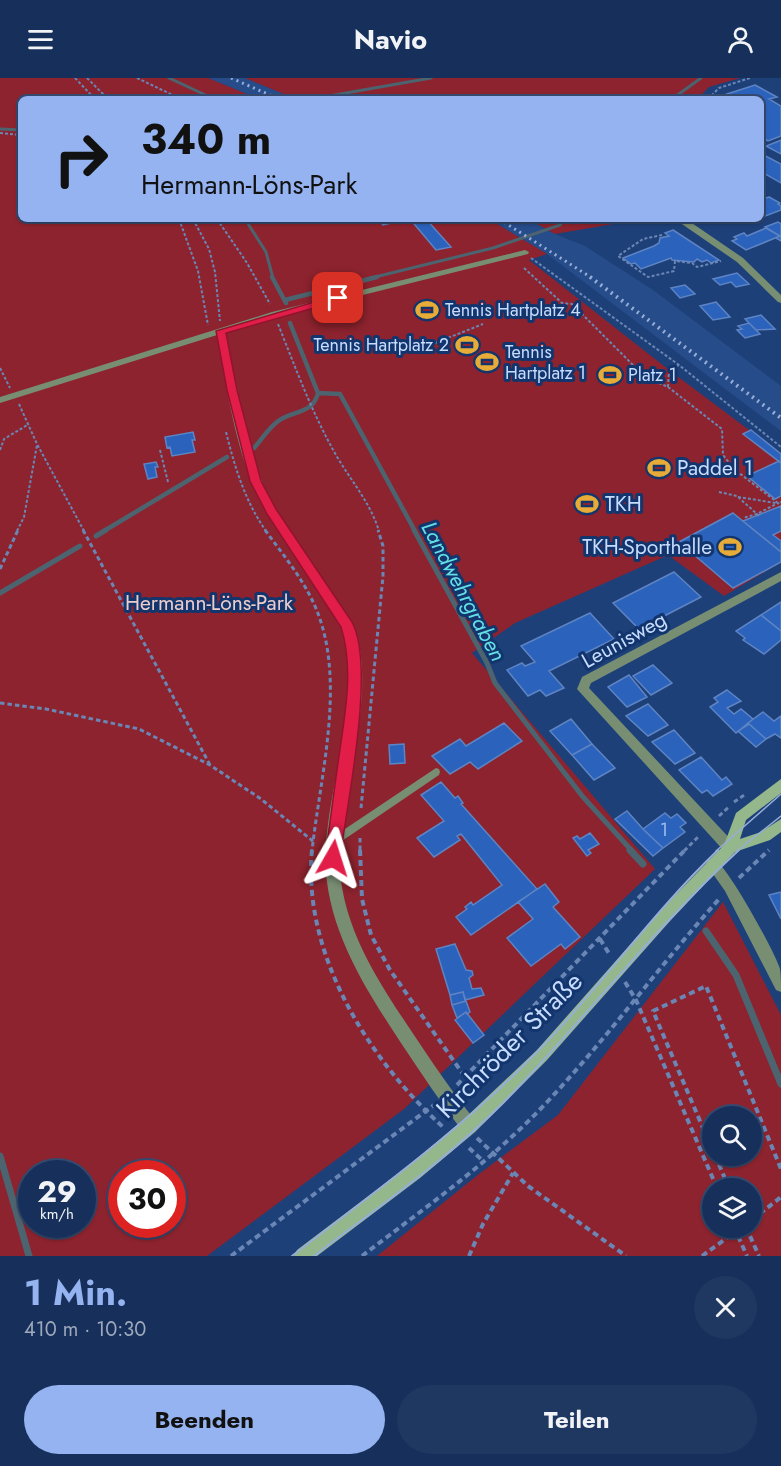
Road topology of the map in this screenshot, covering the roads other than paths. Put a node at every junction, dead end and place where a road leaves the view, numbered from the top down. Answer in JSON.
{"nodes":[{"id":1,"x":685,"y":222,"type":"edge"},
{"id":2,"x":527,"y":254,"type":"road end"},
{"id":3,"x":781,"y":300,"type":"edge"},
{"id":4,"x":215,"y":333,"type":"junction"},
{"id":5,"x":0,"y":400,"type":"edge"},
{"id":6,"x":781,"y":576,"type":"edge"},
{"id":7,"x":436,"y":772,"type":"dead end"},
{"id":8,"x":781,"y":785,"type":"edge"},
{"id":9,"x":781,"y":825,"type":"edge"},
{"id":10,"x":333,"y":842,"type":"junction"},
{"id":11,"x":730,"y":848,"type":"junction"},
{"id":12,"x":713,"y":864,"type":"junction"},
{"id":13,"x":781,"y":985,"type":"edge"},
{"id":14,"x":468,"y":1126,"type":"junction"},
{"id":15,"x":303,"y":1256,"type":"edge"}],
"edges":[{"from":1,"to":3,"type":"street"},
{"from":2,"to":4,"type":"street"},
{"from":4,"to":5,"type":"street"},
{"from":4,"to":10,"type":"street"},
{"from":6,"to":11,"type":"street","name":"Leunisweg"},
{"from":7,"to":10,"type":"lane"},
{"from":8,"to":11,"type":"main road"},
{"from":9,"to":11,"type":"main road"},
{"from":10,"to":14,"type":"street"},
{"from":11,"to":12,"type":"main road","name":"Kirchröder Straße"},
{"from":12,"to":13,"type":"street"},
{"from":12,"to":14,"type":"main road","name":"Kirchröder Straße"},
{"from":14,"to":15,"type":"main road","name":"Kirchröder Straße"}]}
